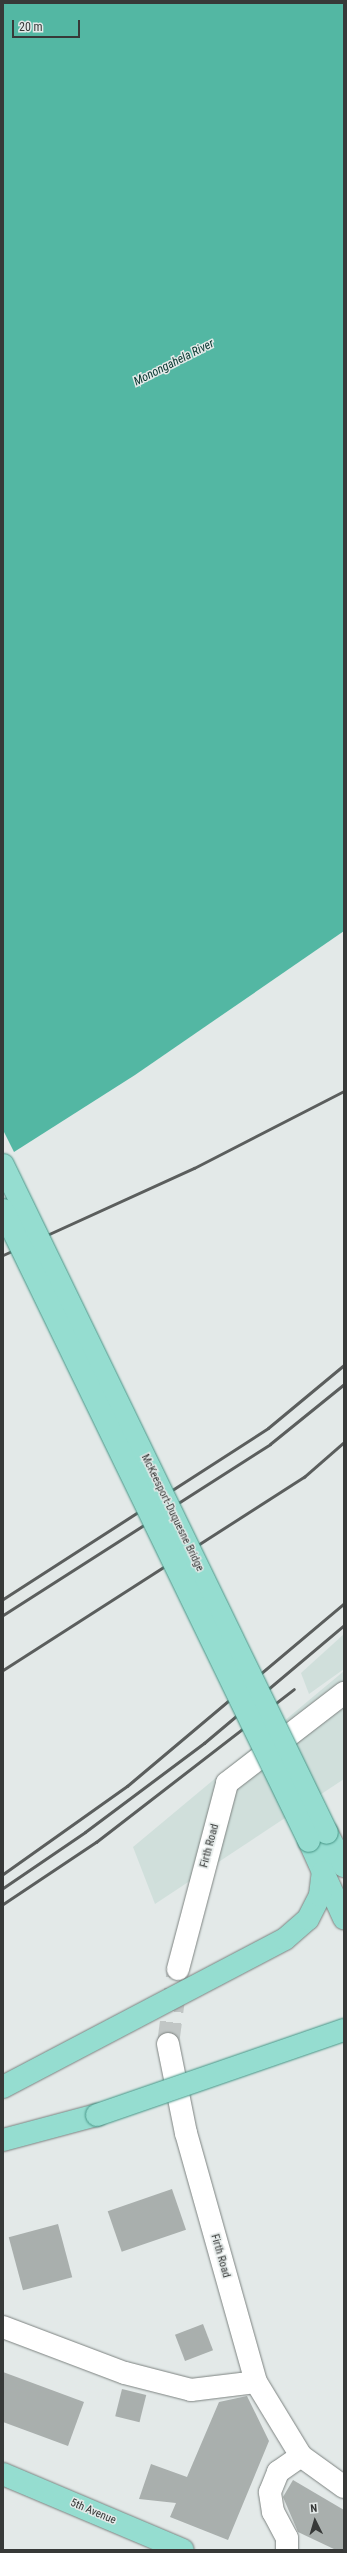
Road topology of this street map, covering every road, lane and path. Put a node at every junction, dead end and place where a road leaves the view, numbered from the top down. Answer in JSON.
{"nodes":[{"id":1,"x":3,"y":1165,"type":"edge"},
{"id":2,"x":3,"y":1210,"type":"edge"},
{"id":3,"x":344,"y":1693,"type":"edge"},
{"id":4,"x":318,"y":1837,"type":"junction"},
{"id":5,"x":343,"y":1863,"type":"edge"},
{"id":6,"x":323,"y":1872,"type":"junction"},
{"id":7,"x":344,"y":1918,"type":"edge"},
{"id":8,"x":178,"y":1970,"type":"tunnel mouth"},
{"id":9,"x":344,"y":2030,"type":"edge"},
{"id":10,"x":168,"y":2044,"type":"tunnel mouth"},
{"id":11,"x":3,"y":2087,"type":"edge"},
{"id":12,"x":3,"y":2140,"type":"edge"},
{"id":13,"x":3,"y":2327,"type":"edge"},
{"id":14,"x":256,"y":2382,"type":"junction"},
{"id":15,"x":301,"y":2456,"type":"junction"},
{"id":16,"x":3,"y":2474,"type":"edge"},
{"id":17,"x":344,"y":2487,"type":"edge"},
{"id":18,"x":183,"y":2550,"type":"edge"},
{"id":19,"x":287,"y":2550,"type":"edge"}],
"edges":[{"from":1,"to":4,"type":"main road","name":"McKeesport-Duquesne Bridge","bridge":true},
{"from":2,"to":4,"type":"main road","name":"McKeesport-Duquesne Bridge","bridge":true},
{"from":3,"to":8,"type":"street","name":"Firth Road"},
{"from":4,"to":5,"type":"main road","name":"McKeesport-Duquesne Bridge"},
{"from":4,"to":6,"type":"main road","name":"McKeesport-Duquesne Bridge"},
{"from":6,"to":7,"type":"main road","name":"McKeesport-Duquesne Bridge"},
{"from":6,"to":11,"type":"main road"},
{"from":9,"to":12,"type":"main road","bridge":true},
{"from":10,"to":14,"type":"street","name":"Firth Road"},
{"from":13,"to":14,"type":"street"},
{"from":14,"to":15,"type":"street","name":"Firth Road"},
{"from":15,"to":17,"type":"street"},
{"from":15,"to":19,"type":"street"},
{"from":16,"to":18,"type":"main road","name":"5th Avenue"}]}
